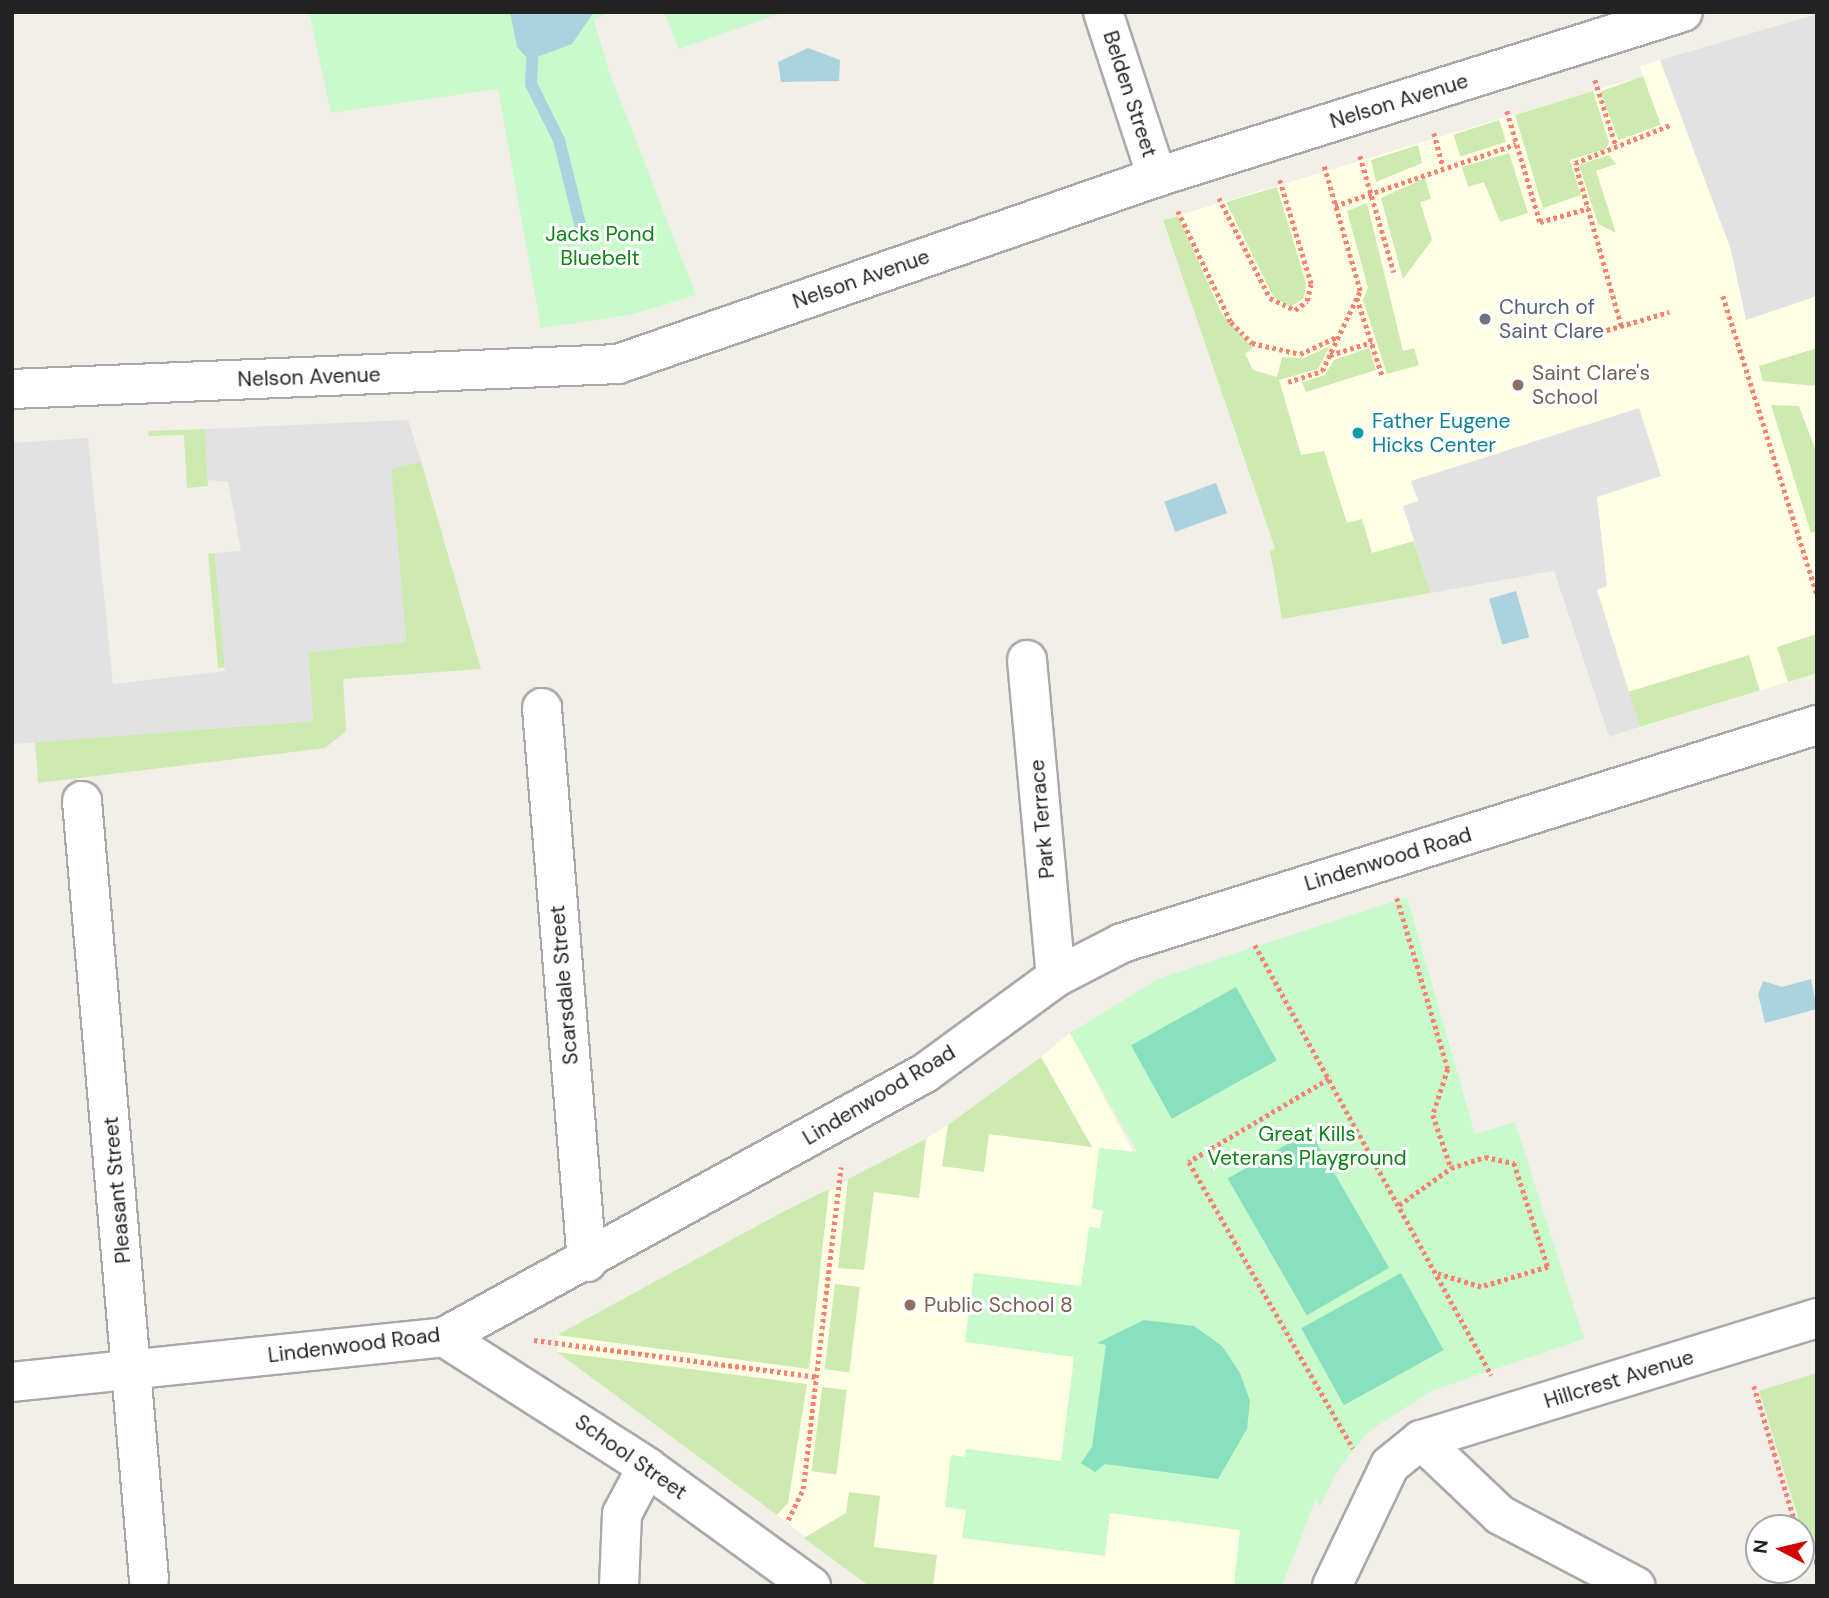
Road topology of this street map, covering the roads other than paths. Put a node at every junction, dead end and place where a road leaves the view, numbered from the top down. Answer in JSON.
{"nodes":[{"id":1,"x":1103,"y":12,"type":"edge"},
{"id":2,"x":1683,"y":12,"type":"edge"},
{"id":3,"x":1157,"y":177,"type":"junction"},
{"id":4,"x":12,"y":389,"type":"edge"},
{"id":5,"x":1027,"y":660,"type":"dead end"},
{"id":6,"x":542,"y":708,"type":"dead end"},
{"id":7,"x":1817,"y":725,"type":"edge"},
{"id":8,"x":82,"y":800,"type":"dead end"},
{"id":9,"x":1056,"y":977,"type":"junction"},
{"id":10,"x":587,"y":1262,"type":"junction"},
{"id":11,"x":1817,"y":1318,"type":"edge"},
{"id":12,"x":444,"y":1337,"type":"junction"},
{"id":13,"x":132,"y":1370,"type":"junction"},
{"id":14,"x":12,"y":1382,"type":"edge"},
{"id":15,"x":1421,"y":1440,"type":"junction"},
{"id":16,"x":647,"y":1466,"type":"junction"},
{"id":17,"x":149,"y":1579,"type":"dead end"},
{"id":18,"x":620,"y":1586,"type":"edge"},
{"id":19,"x":811,"y":1586,"type":"edge"},
{"id":20,"x":1332,"y":1586,"type":"edge"},
{"id":21,"x":1635,"y":1586,"type":"edge"}],
"edges":[{"from":1,"to":3,"type":"street","name":"Belden Street"},
{"from":2,"to":3,"type":"street","name":"Nelson Avenue"},
{"from":3,"to":4,"type":"street","name":"Nelson Avenue"},
{"from":5,"to":9,"type":"street","name":"Park Terrace"},
{"from":6,"to":10,"type":"street","name":"Scarsdale Street"},
{"from":7,"to":9,"type":"street","name":"Lindenwood Road"},
{"from":8,"to":13,"type":"street","name":"Pleasant Street"},
{"from":9,"to":10,"type":"street","name":"Lindenwood Road"},
{"from":10,"to":12,"type":"street","name":"Lindenwood Road"},
{"from":11,"to":15,"type":"street","name":"Hillcrest Avenue"},
{"from":12,"to":13,"type":"street","name":"Lindenwood Road"},
{"from":12,"to":16,"type":"street","name":"School Street"},
{"from":13,"to":14,"type":"street","name":"Lindenwood Road"},
{"from":13,"to":17,"type":"street","name":"Pleasant Street"},
{"from":15,"to":20,"type":"street"},
{"from":15,"to":21,"type":"street"},
{"from":16,"to":18,"type":"street"},
{"from":16,"to":19,"type":"street","name":"School Street"}]}
